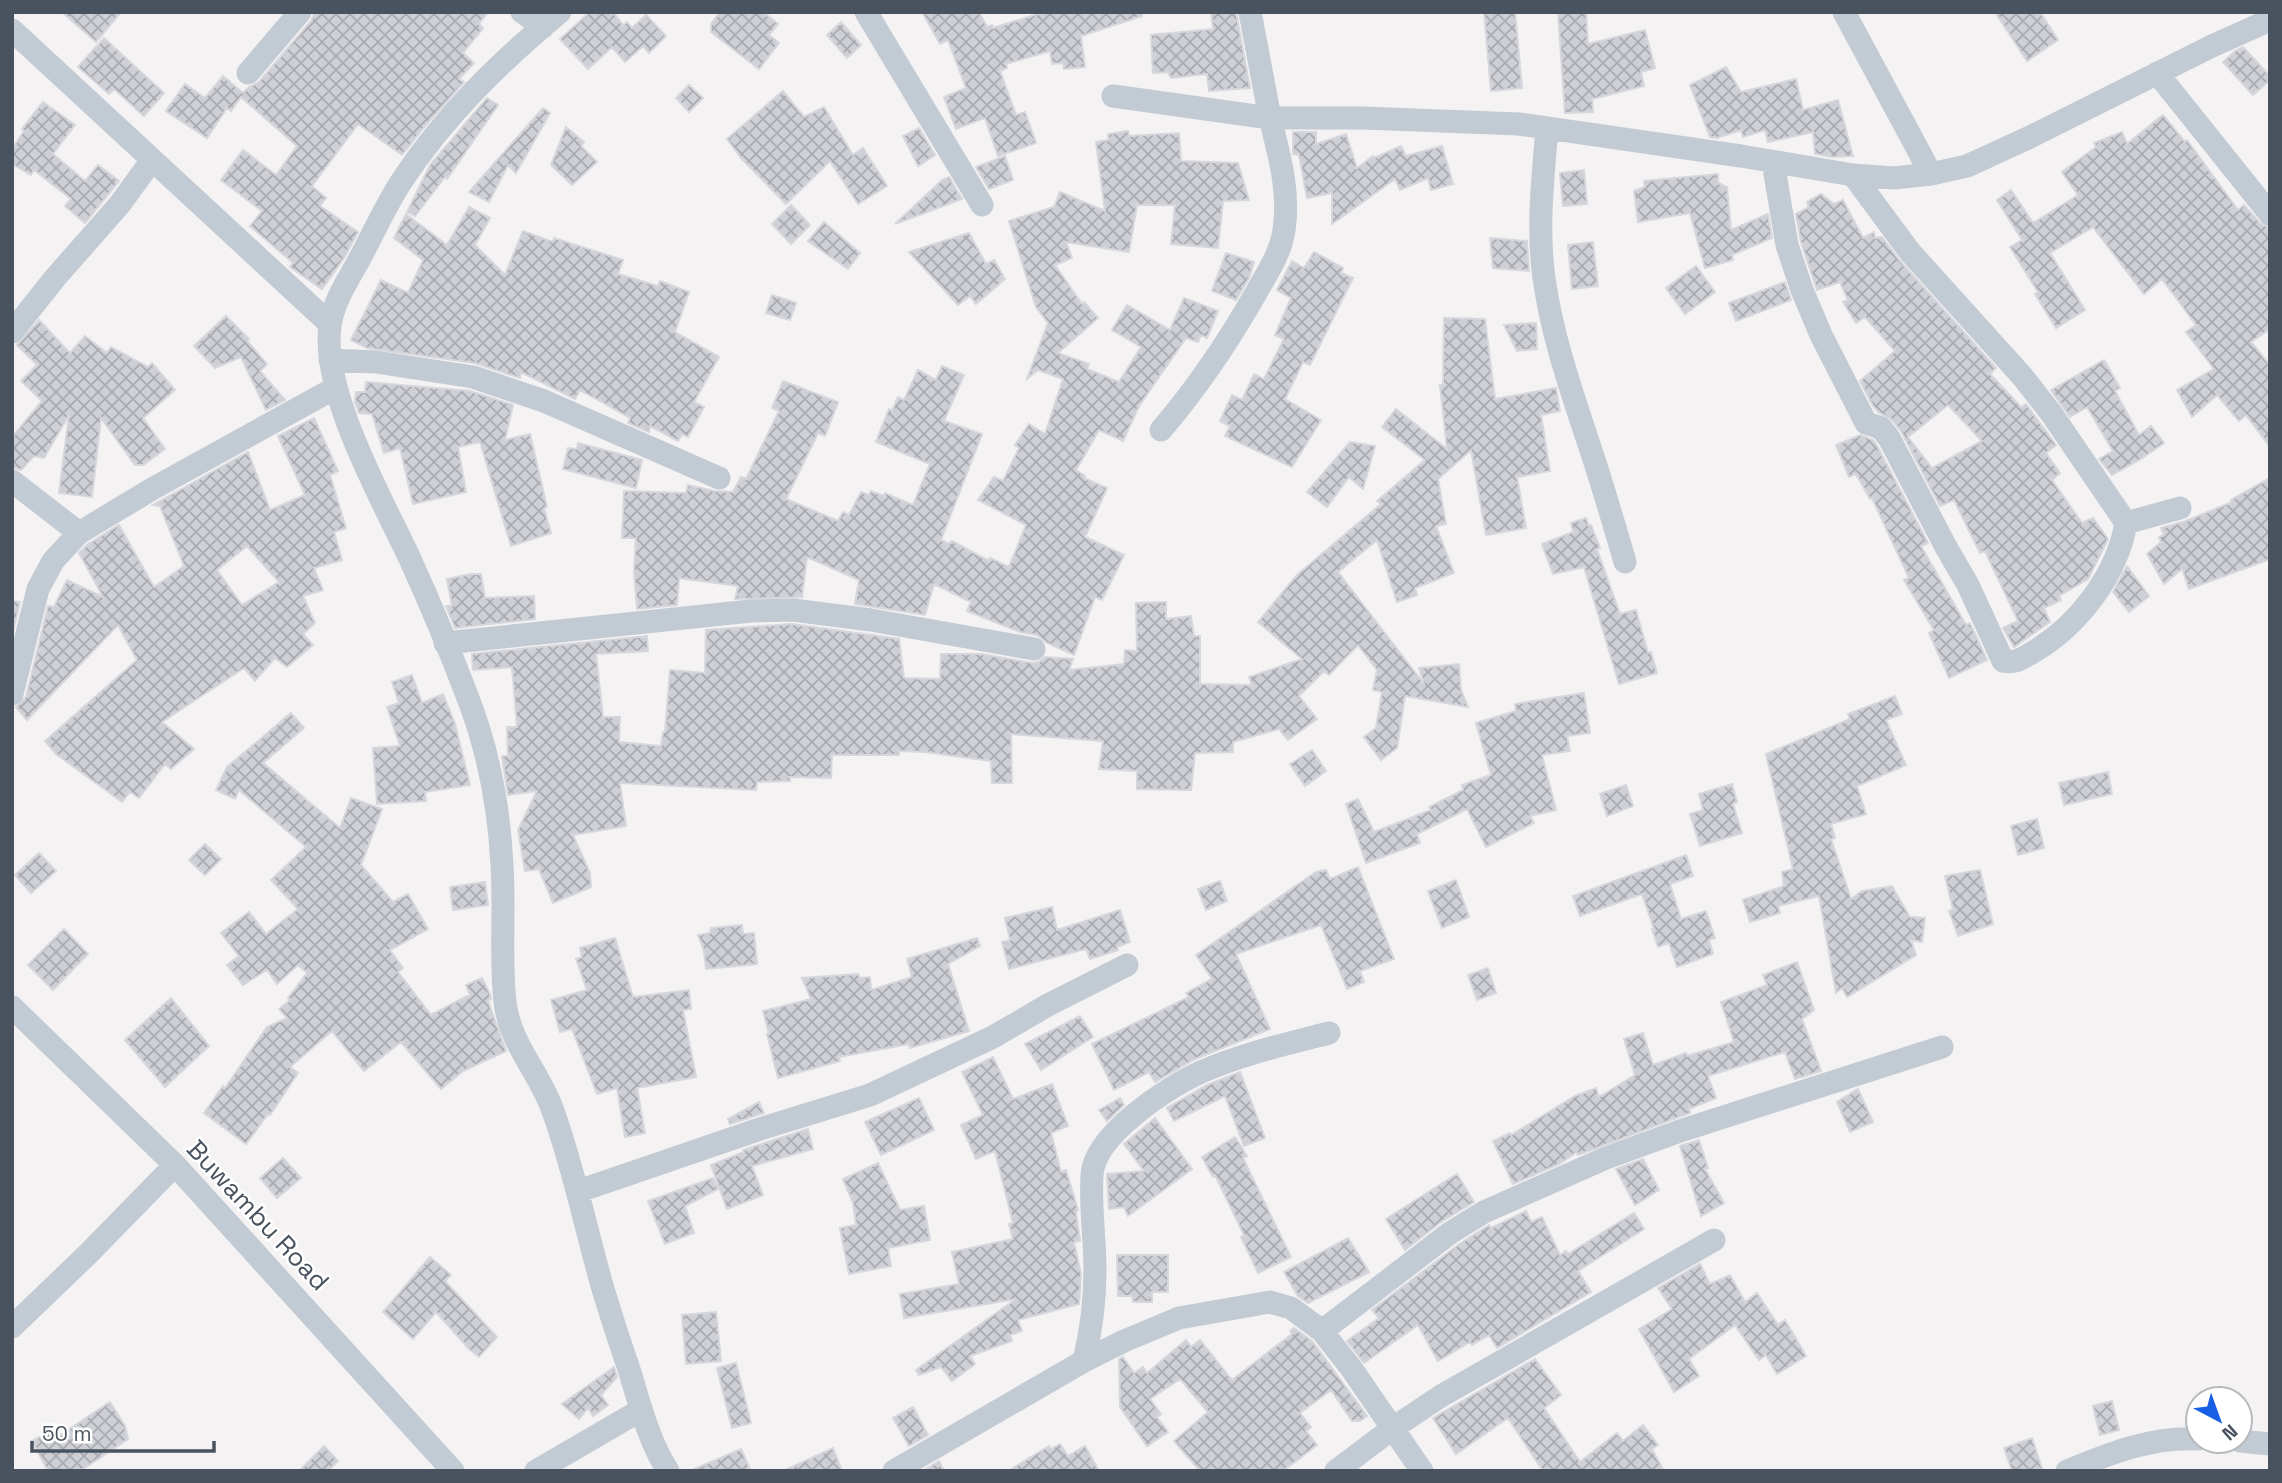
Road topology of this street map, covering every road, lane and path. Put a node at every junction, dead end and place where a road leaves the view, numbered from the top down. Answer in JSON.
{"nodes":[{"id":1,"x":300,"y":12,"type":"edge"},
{"id":2,"x":522,"y":12,"type":"edge"},
{"id":3,"x":866,"y":12,"type":"edge"},
{"id":4,"x":1250,"y":12,"type":"edge"},
{"id":5,"x":1844,"y":12,"type":"edge"},
{"id":6,"x":551,"y":20,"type":"edge"},
{"id":7,"x":2270,"y":20,"type":"edge"},
{"id":8,"x":12,"y":30,"type":"edge"},
{"id":9,"x":248,"y":73,"type":"dead end"},
{"id":10,"x":2157,"y":73,"type":"junction"},
{"id":11,"x":1113,"y":96,"type":"dead end"},
{"id":12,"x":1270,"y":118,"type":"junction"},
{"id":13,"x":1547,"y":128,"type":"junction"},
{"id":14,"x":152,"y":160,"type":"junction"},
{"id":15,"x":1773,"y":162,"type":"junction"},
{"id":16,"x":1931,"y":174,"type":"junction"},
{"id":17,"x":1853,"y":175,"type":"junction"},
{"id":18,"x":982,"y":205,"type":"dead end"},
{"id":19,"x":2270,"y":214,"type":"edge"},
{"id":20,"x":330,"y":324,"type":"junction"},
{"id":21,"x":12,"y":332,"type":"edge"},
{"id":22,"x":330,"y":360,"type":"junction"},
{"id":23,"x":335,"y":388,"type":"junction"},
{"id":24,"x":1161,"y":430,"type":"dead end"},
{"id":25,"x":719,"y":478,"type":"dead end"},
{"id":26,"x":12,"y":481,"type":"edge"},
{"id":27,"x":2180,"y":508,"type":"dead end"},
{"id":28,"x":2126,"y":523,"type":"junction"},
{"id":29,"x":79,"y":533,"type":"junction"},
{"id":30,"x":1625,"y":562,"type":"dead end"},
{"id":31,"x":445,"y":643,"type":"junction"},
{"id":32,"x":1034,"y":649,"type":"dead end"},
{"id":33,"x":12,"y":694,"type":"edge"},
{"id":34,"x":1127,"y":965,"type":"dead end"},
{"id":35,"x":12,"y":1007,"type":"edge"},
{"id":36,"x":1329,"y":1032,"type":"dead end"},
{"id":37,"x":1942,"y":1047,"type":"dead end"},
{"id":38,"x":175,"y":1165,"type":"junction"},
{"id":39,"x":579,"y":1191,"type":"junction"},
{"id":40,"x":1714,"y":1240,"type":"dead end"},
{"id":41,"x":12,"y":1327,"type":"edge"},
{"id":42,"x":1322,"y":1331,"type":"junction"},
{"id":43,"x":1084,"y":1361,"type":"junction"},
{"id":44,"x":642,"y":1410,"type":"junction"},
{"id":45,"x":1392,"y":1427,"type":"junction"},
{"id":46,"x":2184,"y":1438,"type":"edge"},
{"id":47,"x":453,"y":1471,"type":"edge"},
{"id":48,"x":537,"y":1471,"type":"edge"},
{"id":49,"x":668,"y":1471,"type":"edge"},
{"id":50,"x":894,"y":1471,"type":"edge"},
{"id":51,"x":1336,"y":1471,"type":"edge"},
{"id":52,"x":1422,"y":1471,"type":"edge"},
{"id":53,"x":2067,"y":1471,"type":"edge"}],
"edges":[{"from":1,"to":9,"type":"street"},
{"from":2,"to":6,"type":"street"},
{"from":3,"to":18,"type":"street"},
{"from":4,"to":12,"type":"street"},
{"from":5,"to":16,"type":"street"},
{"from":6,"to":20,"type":"street"},
{"from":7,"to":10,"type":"street"},
{"from":8,"to":14,"type":"street"},
{"from":10,"to":16,"type":"street"},
{"from":10,"to":19,"type":"street"},
{"from":11,"to":12,"type":"street"},
{"from":12,"to":13,"type":"street"},
{"from":12,"to":24,"type":"street"},
{"from":13,"to":15,"type":"street"},
{"from":13,"to":30,"type":"street"},
{"from":14,"to":20,"type":"street"},
{"from":14,"to":21,"type":"street"},
{"from":15,"to":17,"type":"street"},
{"from":15,"to":28,"type":"street"},
{"from":16,"to":17,"type":"street"},
{"from":17,"to":28,"type":"street"},
{"from":20,"to":22,"type":"street"},
{"from":22,"to":23,"type":"street"},
{"from":22,"to":25,"type":"street"},
{"from":23,"to":29,"type":"street"},
{"from":23,"to":31,"type":"street"},
{"from":26,"to":29,"type":"street"},
{"from":27,"to":28,"type":"street"},
{"from":29,"to":33,"type":"street"},
{"from":31,"to":32,"type":"street"},
{"from":31,"to":39,"type":"street"},
{"from":34,"to":39,"type":"street"},
{"from":35,"to":38,"type":"street","name":"Buwambu Road"},
{"from":36,"to":43,"type":"street"},
{"from":37,"to":42,"type":"street"},
{"from":38,"to":41,"type":"street"},
{"from":38,"to":47,"type":"street","name":"Buwambu Road"},
{"from":39,"to":44,"type":"street"},
{"from":40,"to":45,"type":"street"},
{"from":42,"to":43,"type":"street"},
{"from":42,"to":45,"type":"street"},
{"from":43,"to":50,"type":"street"},
{"from":44,"to":48,"type":"street"},
{"from":44,"to":49,"type":"street"},
{"from":45,"to":51,"type":"street"},
{"from":45,"to":52,"type":"street"},
{"from":46,"to":53,"type":"street"}]}
